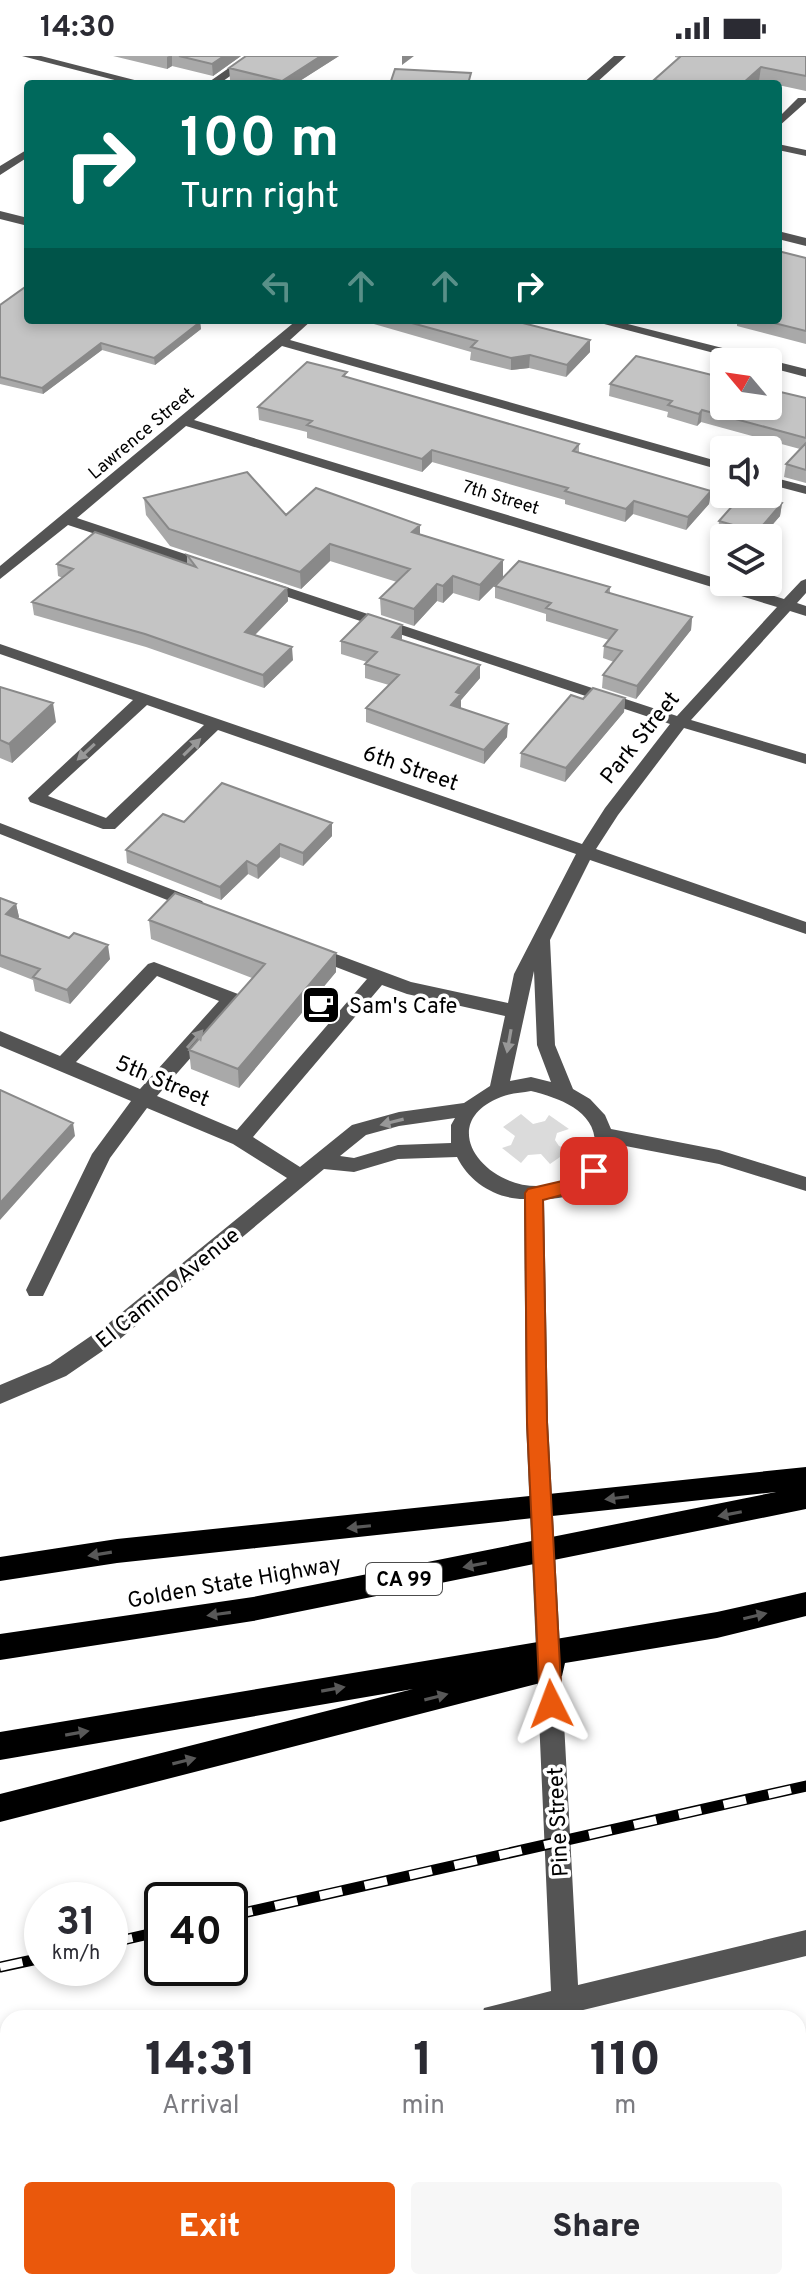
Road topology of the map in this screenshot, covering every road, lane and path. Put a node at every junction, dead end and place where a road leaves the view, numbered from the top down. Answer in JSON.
{"nodes":[{"id":1,"x":27,"y":56,"type":"edge"},
{"id":2,"x":253,"y":56,"type":"edge"},
{"id":3,"x":621,"y":56,"type":"edge"},
{"id":4,"x":125,"y":80,"type":"edge"},
{"id":5,"x":218,"y":80,"type":"edge"},
{"id":6,"x":593,"y":80,"type":"edge"},
{"id":7,"x":802,"y":100,"type":"edge"},
{"id":8,"x":782,"y":120,"type":"edge"},
{"id":9,"x":782,"y":148,"type":"edge"},
{"id":10,"x":806,"y":153,"type":"edge"},
{"id":11,"x":24,"y":155,"type":"edge"},
{"id":12,"x":0,"y":171,"type":"edge"},
{"id":13,"x":0,"y":215,"type":"edge"},
{"id":14,"x":24,"y":221,"type":"edge"},
{"id":15,"x":782,"y":236,"type":"edge"},
{"id":16,"x":806,"y":242,"type":"edge"},
{"id":17,"x":300,"y":324,"type":"edge"},
{"id":18,"x":612,"y":324,"type":"edge"},
{"id":19,"x":280,"y":341,"type":"junction"},
{"id":20,"x":710,"y":349,"type":"edge"},
{"id":21,"x":782,"y":367,"type":"edge"},
{"id":22,"x":806,"y":373,"type":"edge"},
{"id":23,"x":183,"y":421,"type":"junction"},
{"id":24,"x":710,"y":463,"type":"edge"},
{"id":25,"x":782,"y":484,"type":"edge"},
{"id":26,"x":806,"y":490,"type":"edge"},
{"id":27,"x":66,"y":519,"type":"junction"},
{"id":28,"x":0,"y":574,"type":"edge"},
{"id":29,"x":806,"y":584,"type":"edge"},
{"id":30,"x":786,"y":605,"type":"junction"},
{"id":31,"x":806,"y":611,"type":"edge"},
{"id":32,"x":0,"y":649,"type":"edge"},
{"id":33,"x":144,"y":699,"type":"junction"},
{"id":34,"x":680,"y":722,"type":"junction"},
{"id":35,"x":215,"y":724,"type":"junction"},
{"id":36,"x":806,"y":759,"type":"edge"},
{"id":37,"x":0,"y":828,"type":"edge"},
{"id":38,"x":585,"y":853,"type":"junction"},
{"id":39,"x":219,"y":914,"type":"edge"},
{"id":40,"x":806,"y":928,"type":"edge"},
{"id":41,"x":542,"y":942,"type":"junction"},
{"id":42,"x":292,"y":943,"type":"edge"},
{"id":43,"x":379,"y":977,"type":"junction"},
{"id":44,"x":514,"y":1011,"type":"junction"},
{"id":45,"x":0,"y":1038,"type":"edge"},
{"id":46,"x":63,"y":1064,"type":"junction"},
{"id":47,"x":499,"y":1089,"type":"junction"},
{"id":48,"x":564,"y":1091,"type":"junction"},
{"id":49,"x":144,"y":1098,"type":"junction"},
{"id":50,"x":468,"y":1109,"type":"junction"},
{"id":51,"x":606,"y":1135,"type":"junction"},
{"id":52,"x":240,"y":1139,"type":"junction"},
{"id":53,"x":460,"y":1150,"type":"junction"},
{"id":54,"x":323,"y":1162,"type":"junction"},
{"id":55,"x":302,"y":1178,"type":"junction"},
{"id":56,"x":806,"y":1184,"type":"edge"},
{"id":57,"x":534,"y":1193,"type":"junction"},
{"id":58,"x":36,"y":1290,"type":"dead end"},
{"id":59,"x":0,"y":1395,"type":"edge"},
{"id":60,"x":806,"y":1478,"type":"edge"},
{"id":61,"x":806,"y":1498,"type":"edge"},
{"id":62,"x":0,"y":1569,"type":"edge"},
{"id":63,"x":806,"y":1604,"type":"edge"},
{"id":64,"x":717,"y":1625,"type":"junction"},
{"id":65,"x":0,"y":1647,"type":"edge"},
{"id":66,"x":0,"y":1746,"type":"edge"},
{"id":67,"x":0,"y":1808,"type":"edge"},
{"id":68,"x":806,"y":1943,"type":"edge"},
{"id":69,"x":527,"y":2010,"type":"edge"},
{"id":70,"x":566,"y":2010,"type":"edge"}],
"edges":[{"from":1,"to":4,"type":"street"},
{"from":2,"to":5,"type":"street"},
{"from":3,"to":6,"type":"street"},
{"from":7,"to":8,"type":"street"},
{"from":9,"to":10,"type":"street"},
{"from":11,"to":12,"type":"street"},
{"from":13,"to":14,"type":"street"},
{"from":15,"to":16,"type":"street"},
{"from":17,"to":19,"type":"street","name":"Lawrence Street"},
{"from":18,"to":20,"type":"street"},
{"from":19,"to":23,"type":"street","name":"Lawrence Street"},
{"from":19,"to":24,"type":"street"},
{"from":21,"to":22,"type":"street"},
{"from":23,"to":27,"type":"street","name":"Lawrence Street"},
{"from":23,"to":30,"type":"street","name":"7th Street"},
{"from":25,"to":26,"type":"street"},
{"from":27,"to":28,"type":"street","name":"Lawrence Street"},
{"from":27,"to":34,"type":"street"},
{"from":29,"to":30,"type":"street","name":"Park Street"},
{"from":30,"to":31,"type":"street","name":"7th Street"},
{"from":30,"to":34,"type":"street","name":"Park Street"},
{"from":32,"to":33,"type":"street","name":"6th Street"},
{"from":33,"to":35,"type":"street","name":"6th Street"},
{"from":33,"to":35,"type":"street","one_way":true},
{"from":34,"to":36,"type":"street"},
{"from":34,"to":38,"type":"street","name":"Park Street"},
{"from":35,"to":38,"type":"street","name":"6th Street"},
{"from":37,"to":39,"type":"street"},
{"from":38,"to":40,"type":"street","name":"6th Street"},
{"from":38,"to":41,"type":"street","name":"Park Street"},
{"from":41,"to":44,"type":"street","name":"Park Street"},
{"from":41,"to":48,"type":"street","name":"Park Street"},
{"from":42,"to":43,"type":"street"},
{"from":43,"to":44,"type":"street"},
{"from":43,"to":52,"type":"street"},
{"from":44,"to":47,"type":"street","name":"Park Street","one_way":true},
{"from":45,"to":46,"type":"street","name":"5th Street"},
{"from":46,"to":49,"type":"street","name":"5th Street"},
{"from":49,"to":46,"type":"street","one_way":true},
{"from":47,"to":48,"type":"street"},
{"from":47,"to":50,"type":"street"},
{"from":48,"to":51,"type":"street"},
{"from":49,"to":52,"type":"street","name":"5th Street"},
{"from":49,"to":58,"type":"street"},
{"from":50,"to":53,"type":"street"},
{"from":50,"to":54,"type":"street","name":"El Camino Avenue","one_way":true},
{"from":51,"to":56,"type":"street"},
{"from":51,"to":57,"type":"street"},
{"from":52,"to":55,"type":"street","name":"5th Street"},
{"from":53,"to":54,"type":"street"},
{"from":53,"to":57,"type":"street"},
{"from":54,"to":55,"type":"street","name":"El Camino Avenue"},
{"from":55,"to":59,"type":"street","name":"El Camino Avenue"},
{"from":57,"to":70,"type":"street","name":"Pine Street"},
{"from":60,"to":62,"type":"highway","one_way":true},
{"from":61,"to":65,"type":"highway","name":"Golden State Highway","number":"CA 99","one_way":true},
{"from":64,"to":63,"type":"highway","one_way":true},
{"from":66,"to":64,"type":"highway","one_way":true},
{"from":67,"to":64,"type":"highway","one_way":true},
{"from":68,"to":69,"type":"street"}]}
